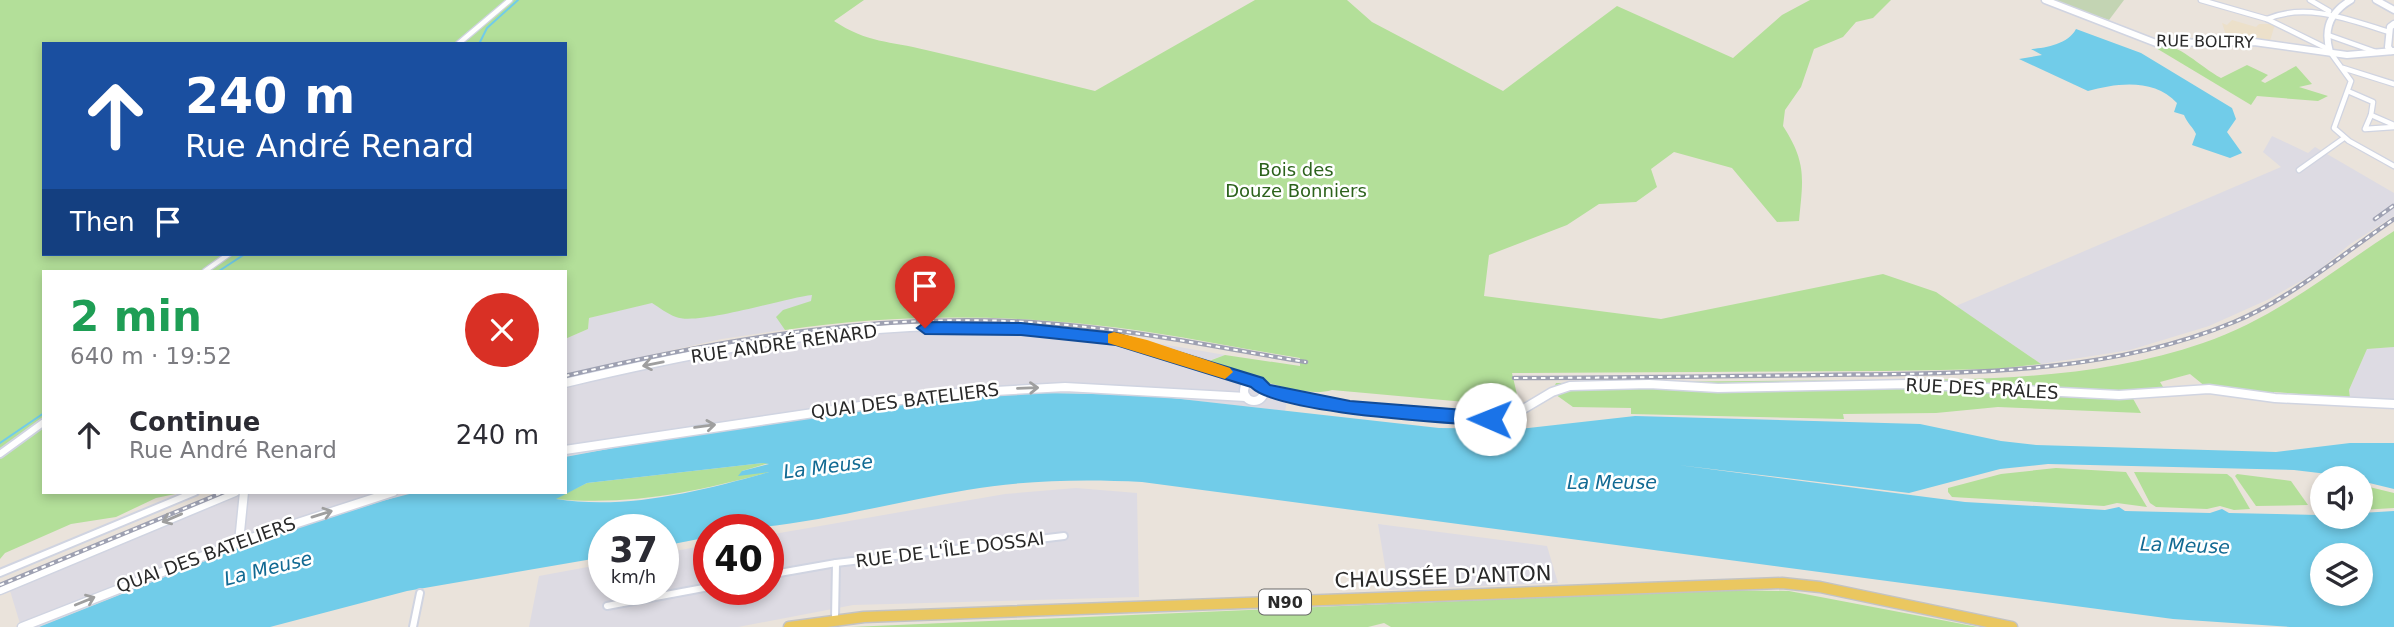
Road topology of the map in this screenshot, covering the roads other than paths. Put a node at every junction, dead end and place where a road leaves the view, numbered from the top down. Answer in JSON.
{"nodes":[{"id":1,"x":510,"y":0,"type":"edge"},
{"id":2,"x":2045,"y":0,"type":"edge"},
{"id":3,"x":2201,"y":0,"type":"edge"},
{"id":4,"x":2310,"y":0,"type":"edge"},
{"id":5,"x":2351,"y":0,"type":"edge"},
{"id":6,"x":2376,"y":0,"type":"edge"},
{"id":7,"x":2231,"y":8,"type":"joint"},
{"id":8,"x":2307,"y":8,"type":"joint"},
{"id":9,"x":2394,"y":10,"type":"edge"},
{"id":10,"x":2277,"y":13,"type":"joint"},
{"id":11,"x":2331,"y":14,"type":"junction"},
{"id":12,"x":2267,"y":19,"type":"junction"},
{"id":13,"x":2391,"y":28,"type":"edge"},
{"id":14,"x":2328,"y":36,"type":"junction"},
{"id":15,"x":460,"y":42,"type":"edge"},
{"id":16,"x":2329,"y":51,"type":"junction"},
{"id":17,"x":2392,"y":51,"type":"edge"},
{"id":18,"x":2376,"y":52,"type":"junction"},
{"id":19,"x":2343,"y":68,"type":"junction"},
{"id":20,"x":2394,"y":84,"type":"edge"},
{"id":21,"x":2350,"y":92,"type":"junction"},
{"id":22,"x":2371,"y":115,"type":"junction"},
{"id":23,"x":2394,"y":126,"type":"edge"},
{"id":24,"x":2344,"y":138,"type":"junction"},
{"id":25,"x":2394,"y":166,"type":"edge"},
{"id":26,"x":2299,"y":170,"type":"dead end"},
{"id":27,"x":226,"y":256,"type":"edge"},
{"id":28,"x":206,"y":270,"type":"edge"},
{"id":29,"x":567,"y":382,"type":"edge"},
{"id":30,"x":1250,"y":382,"type":"junction"},
{"id":31,"x":1265,"y":391,"type":"junction"},
{"id":32,"x":1246,"y":397,"type":"junction"},
{"id":33,"x":2394,"y":404,"type":"edge"},
{"id":34,"x":42,"y":423,"type":"edge"},
{"id":35,"x":567,"y":450,"type":"edge"},
{"id":36,"x":0,"y":454,"type":"edge"},
{"id":37,"x":190,"y":494,"type":"edge"},
{"id":38,"x":230,"y":494,"type":"edge"},
{"id":39,"x":244,"y":494,"type":"edge"},
{"id":40,"x":387,"y":494,"type":"edge"},
{"id":41,"x":1064,"y":536,"type":"dead end"},
{"id":42,"x":239,"y":542,"type":"junction"},
{"id":43,"x":836,"y":563,"type":"junction"},
{"id":44,"x":784,"y":572,"type":"edge"},
{"id":45,"x":0,"y":573,"type":"edge"},
{"id":46,"x":0,"y":590,"type":"edge"},
{"id":47,"x":693,"y":590,"type":"edge"},
{"id":48,"x":420,"y":593,"type":"dead end"},
{"id":49,"x":607,"y":606,"type":"dead end"},
{"id":50,"x":835,"y":619,"type":"junction"},
{"id":51,"x":22,"y":627,"type":"edge"},
{"id":52,"x":413,"y":627,"type":"edge"},
{"id":53,"x":789,"y":627,"type":"edge"},
{"id":54,"x":2012,"y":627,"type":"edge"}],
"edges":[{"from":1,"to":15,"type":"street"},
{"from":2,"to":16,"type":"street","name":"RUE BOLTRY"},
{"from":3,"to":7,"type":"street"},
{"from":4,"to":11,"type":"street"},
{"from":5,"to":11,"type":"street"},
{"from":6,"to":9,"type":"street"},
{"from":7,"to":12,"type":"street"},
{"from":8,"to":10,"type":"street"},
{"from":8,"to":11,"type":"street"},
{"from":10,"to":12,"type":"street"},
{"from":11,"to":13,"type":"street"},
{"from":11,"to":14,"type":"street"},
{"from":12,"to":16,"type":"street"},
{"from":13,"to":17,"type":"street"},
{"from":14,"to":16,"type":"street"},
{"from":14,"to":18,"type":"street"},
{"from":16,"to":18,"type":"street","name":"RUE BOLTRY"},
{"from":16,"to":19,"type":"street"},
{"from":17,"to":18,"type":"street","name":"RUE BOLTRY"},
{"from":19,"to":20,"type":"street"},
{"from":19,"to":21,"type":"street"},
{"from":21,"to":22,"type":"street"},
{"from":21,"to":24,"type":"street"},
{"from":22,"to":23,"type":"street"},
{"from":22,"to":23,"type":"street"},
{"from":24,"to":25,"type":"street"},
{"from":24,"to":26,"type":"street"},
{"from":27,"to":28,"type":"street"},
{"from":30,"to":29,"type":"street","name":"RUE ANDRÉ RENARD","one_way":true},
{"from":30,"to":31,"type":"street"},
{"from":30,"to":32,"type":"street"},
{"from":31,"to":32,"type":"street"},
{"from":31,"to":33,"type":"street","name":"RUE DES PRÂLES"},
{"from":35,"to":32,"type":"street","name":"QUAI DES BATELIERS","one_way":true},
{"from":34,"to":36,"type":"street"},
{"from":37,"to":45,"type":"street"},
{"from":38,"to":46,"type":"street","one_way":true},
{"from":39,"to":42,"type":"street"},
{"from":42,"to":40,"type":"street","name":"QUAI DES BATELIERS","one_way":true},
{"from":41,"to":43,"type":"street","name":"RUE DE L'ÎLE DOSSAI"},
{"from":51,"to":42,"type":"street","name":"QUAI DES BATELIERS","one_way":true},
{"from":43,"to":44,"type":"street","name":"RUE DE L'ÎLE DOSSAI"},
{"from":43,"to":50,"type":"street","name":"RUE DE L'ÎLE DOSSAI"},
{"from":47,"to":49,"type":"street"},
{"from":48,"to":52,"type":"street"},
{"from":50,"to":53,"type":"main road","name":"CHAUSSÉE D'ANTON","number":"N90"},
{"from":50,"to":54,"type":"main road","name":"CHAUSSÉE D'ANTON","number":"N90"}]}
